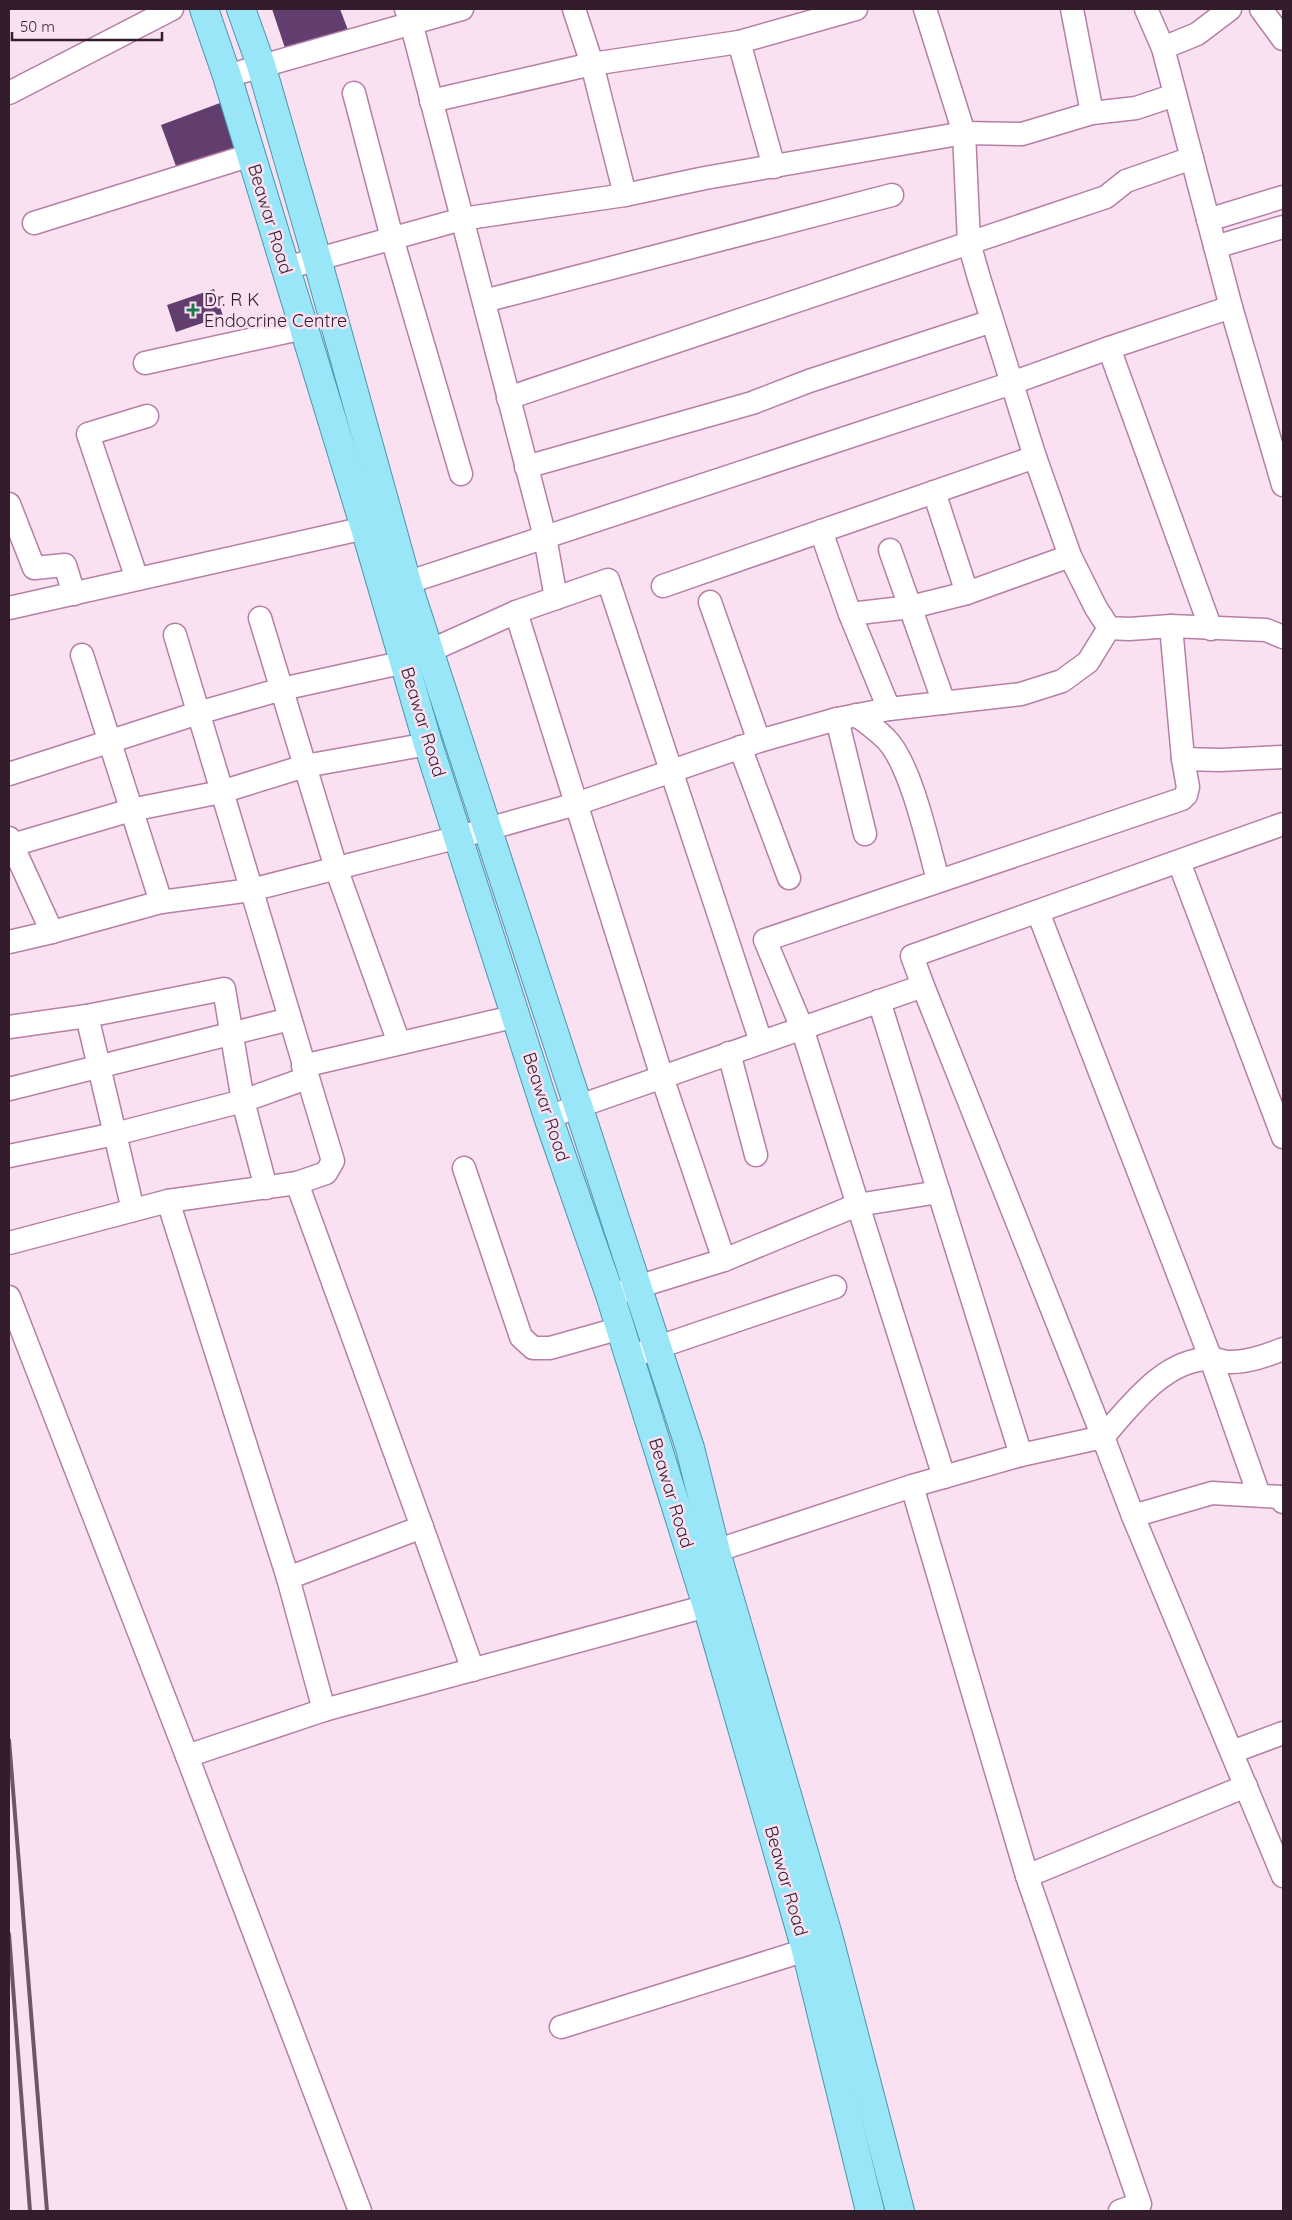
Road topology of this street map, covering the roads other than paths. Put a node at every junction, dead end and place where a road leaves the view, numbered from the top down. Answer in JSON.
{"nodes":[{"id":1,"x":172,"y":9,"type":"edge"},
{"id":2,"x":204,"y":9,"type":"edge"},
{"id":3,"x":241,"y":9,"type":"edge"},
{"id":4,"x":462,"y":9,"type":"edge"},
{"id":5,"x":574,"y":9,"type":"edge"},
{"id":6,"x":856,"y":9,"type":"edge"},
{"id":7,"x":925,"y":9,"type":"edge"},
{"id":8,"x":1072,"y":9,"type":"edge"},
{"id":9,"x":1146,"y":9,"type":"edge"},
{"id":10,"x":1230,"y":9,"type":"edge"},
{"id":11,"x":1261,"y":9,"type":"edge"},
{"id":12,"x":408,"y":15,"type":"edge"},
{"id":13,"x":1283,"y":39,"type":"edge"},
{"id":14,"x":739,"y":42,"type":"junction"},
{"id":15,"x":1163,"y":48,"type":"junction"},
{"id":16,"x":592,"y":64,"type":"junction"},
{"id":17,"x":260,"y":65,"type":"junction"},
{"id":18,"x":227,"y":76,"type":"junction"},
{"id":19,"x":9,"y":93,"type":"edge"},
{"id":20,"x":354,"y":93,"type":"dead end"},
{"id":21,"x":1175,"y":95,"type":"junction"},
{"id":22,"x":431,"y":101,"type":"junction"},
{"id":23,"x":1092,"y":113,"type":"junction"},
{"id":24,"x":964,"y":133,"type":"junction"},
{"id":25,"x":250,"y":156,"type":"junction"},
{"id":26,"x":1192,"y":158,"type":"junction"},
{"id":27,"x":774,"y":167,"type":"junction"},
{"id":28,"x":625,"y":195,"type":"junction"},
{"id":29,"x":892,"y":195,"type":"dead end"},
{"id":30,"x":1283,"y":197,"type":"edge"},
{"id":31,"x":462,"y":219,"type":"junction"},
{"id":32,"x":1208,"y":220,"type":"junction"},
{"id":33,"x":34,"y":223,"type":"dead end"},
{"id":34,"x":1283,"y":227,"type":"edge"},
{"id":35,"x":392,"y":238,"type":"junction"},
{"id":36,"x":969,"y":243,"type":"junction"},
{"id":37,"x":1216,"y":247,"type":"junction"},
{"id":38,"x":317,"y":259,"type":"junction"},
{"id":39,"x":286,"y":268,"type":"junction"},
{"id":40,"x":484,"y":301,"type":"junction"},
{"id":41,"x":1231,"y":307,"type":"junction"},
{"id":42,"x":992,"y":321,"type":"junction"},
{"id":43,"x":304,"y":328,"type":"junction"},
{"id":44,"x":1109,"y":348,"type":"junction"},
{"id":45,"x":145,"y":363,"type":"dead end"},
{"id":46,"x":1012,"y":383,"type":"junction"},
{"id":47,"x":508,"y":398,"type":"junction"},
{"id":48,"x":147,"y":416,"type":"dead end"},
{"id":49,"x":1035,"y":457,"type":"junction"},
{"id":50,"x":526,"y":467,"type":"junction"},
{"id":51,"x":461,"y":474,"type":"dead end"},
{"id":52,"x":1282,"y":479,"type":"edge"},
{"id":53,"x":934,"y":492,"type":"junction"},
{"id":54,"x":9,"y":504,"type":"edge"},
{"id":55,"x":365,"y":528,"type":"junction"},
{"id":56,"x":821,"y":531,"type":"junction"},
{"id":57,"x":545,"y":537,"type":"junction"},
{"id":58,"x":890,"y":550,"type":"dead end"},
{"id":59,"x":1070,"y":556,"type":"junction"},
{"id":60,"x":137,"y":579,"type":"junction"},
{"id":61,"x":663,"y":586,"type":"dead end"},
{"id":62,"x":395,"y":587,"type":"junction"},
{"id":63,"x":967,"y":593,"type":"junction"},
{"id":64,"x":74,"y":594,"type":"junction"},
{"id":65,"x":556,"y":598,"type":"junction"},
{"id":66,"x":710,"y":602,"type":"dead end"},
{"id":67,"x":911,"y":607,"type":"junction"},
{"id":68,"x":9,"y":608,"type":"edge"},
{"id":69,"x":516,"y":612,"type":"junction"},
{"id":70,"x":850,"y":614,"type":"junction"},
{"id":71,"x":260,"y":618,"type":"dead end"},
{"id":72,"x":1171,"y":626,"type":"junction"},
{"id":73,"x":1109,"y":628,"type":"junction"},
{"id":74,"x":1212,"y":629,"type":"junction"},
{"id":75,"x":1282,"y":634,"type":"edge"},
{"id":76,"x":175,"y":636,"type":"dead end"},
{"id":77,"x":430,"y":650,"type":"junction"},
{"id":78,"x":82,"y":655,"type":"dead end"},
{"id":79,"x":405,"y":662,"type":"junction"},
{"id":80,"x":282,"y":689,"type":"junction"},
{"id":81,"x":944,"y":703,"type":"junction"},
{"id":82,"x":198,"y":713,"type":"junction"},
{"id":83,"x":866,"y":713,"type":"junction"},
{"id":84,"x":109,"y":741,"type":"junction"},
{"id":85,"x":428,"y":744,"type":"junction"},
{"id":86,"x":750,"y":744,"type":"junction"},
{"id":87,"x":1283,"y":757,"type":"edge"},
{"id":88,"x":305,"y":766,"type":"junction"},
{"id":89,"x":671,"y":770,"type":"junction"},
{"id":90,"x":1186,"y":772,"type":"junction"},
{"id":91,"x":9,"y":774,"type":"edge"},
{"id":92,"x":221,"y":792,"type":"junction"},
{"id":93,"x":576,"y":804,"type":"junction"},
{"id":94,"x":131,"y":810,"type":"junction"},
{"id":95,"x":1283,"y":824,"type":"edge"},
{"id":96,"x":487,"y":828,"type":"junction"},
{"id":97,"x":866,"y":834,"type":"dead end"},
{"id":98,"x":459,"y":837,"type":"junction"},
{"id":99,"x":10,"y":843,"type":"edge"},
{"id":100,"x":1179,"y":862,"type":"junction"},
{"id":101,"x":336,"y":868,"type":"junction"},
{"id":102,"x":789,"y":878,"type":"dead end"},
{"id":103,"x":938,"y":880,"type":"junction"},
{"id":104,"x":251,"y":890,"type":"junction"},
{"id":105,"x":160,"y":902,"type":"junction"},
{"id":106,"x":1038,"y":912,"type":"junction"},
{"id":107,"x":52,"y":932,"type":"junction"},
{"id":108,"x":9,"y":942,"type":"edge"},
{"id":109,"x":923,"y":986,"type":"junction"},
{"id":110,"x":879,"y":1001,"type":"junction"},
{"id":111,"x":87,"y":1016,"type":"junction"},
{"id":112,"x":517,"y":1016,"type":"junction"},
{"id":113,"x":290,"y":1019,"type":"junction"},
{"id":114,"x":9,"y":1027,"type":"edge"},
{"id":115,"x":802,"y":1028,"type":"junction"},
{"id":116,"x":232,"y":1035,"type":"junction"},
{"id":117,"x":761,"y":1042,"type":"junction"},
{"id":118,"x":399,"y":1043,"type":"junction"},
{"id":119,"x":729,"y":1053,"type":"junction"},
{"id":120,"x":99,"y":1068,"type":"junction"},
{"id":121,"x":305,"y":1072,"type":"junction"},
{"id":122,"x":662,"y":1077,"type":"junction"},
{"id":123,"x":9,"y":1089,"type":"edge"},
{"id":124,"x":243,"y":1101,"type":"junction"},
{"id":125,"x":579,"y":1106,"type":"junction"},
{"id":126,"x":548,"y":1117,"type":"junction"},
{"id":127,"x":115,"y":1134,"type":"junction"},
{"id":128,"x":1283,"y":1137,"type":"edge"},
{"id":129,"x":756,"y":1155,"type":"dead end"},
{"id":130,"x":9,"y":1156,"type":"edge"},
{"id":131,"x":464,"y":1168,"type":"dead end"},
{"id":132,"x":297,"y":1184,"type":"junction"},
{"id":133,"x":266,"y":1188,"type":"junction"},
{"id":134,"x":939,"y":1192,"type":"junction"},
{"id":135,"x":168,"y":1202,"type":"junction"},
{"id":136,"x":857,"y":1205,"type":"junction"},
{"id":137,"x":133,"y":1210,"type":"junction"},
{"id":138,"x":9,"y":1243,"type":"edge"},
{"id":139,"x":724,"y":1260,"type":"junction"},
{"id":140,"x":835,"y":1287,"type":"dead end"},
{"id":141,"x":637,"y":1288,"type":"junction"},
{"id":142,"x":610,"y":1295,"type":"junction"},
{"id":143,"x":9,"y":1297,"type":"edge"},
{"id":144,"x":621,"y":1328,"type":"junction"},
{"id":145,"x":656,"y":1346,"type":"junction"},
{"id":146,"x":1283,"y":1349,"type":"edge"},
{"id":147,"x":629,"y":1357,"type":"junction"},
{"id":148,"x":1211,"y":1359,"type":"junction"},
{"id":149,"x":1103,"y":1437,"type":"junction"},
{"id":150,"x":1021,"y":1455,"type":"junction"},
{"id":151,"x":944,"y":1477,"type":"junction"},
{"id":152,"x":912,"y":1486,"type":"junction"},
{"id":153,"x":1259,"y":1495,"type":"junction"},
{"id":154,"x":1283,"y":1502,"type":"edge"},
{"id":155,"x":1133,"y":1516,"type":"junction"},
{"id":156,"x":422,"y":1527,"type":"junction"},
{"id":157,"x":704,"y":1555,"type":"junction"},
{"id":158,"x":288,"y":1578,"type":"junction"},
{"id":159,"x":707,"y":1606,"type":"junction"},
{"id":160,"x":473,"y":1670,"type":"junction"},
{"id":161,"x":324,"y":1710,"type":"junction"},
{"id":162,"x":1283,"y":1732,"type":"edge"},
{"id":163,"x":1232,"y":1752,"type":"junction"},
{"id":164,"x":187,"y":1756,"type":"junction"},
{"id":165,"x":1246,"y":1786,"type":"junction"},
{"id":166,"x":1027,"y":1876,"type":"junction"},
{"id":167,"x":1283,"y":1876,"type":"edge"},
{"id":168,"x":806,"y":1950,"type":"junction"},
{"id":169,"x":561,"y":2028,"type":"dead end"},
{"id":170,"x":360,"y":2211,"type":"edge"},
{"id":171,"x":870,"y":2211,"type":"edge"},
{"id":172,"x":900,"y":2211,"type":"edge"},
{"id":173,"x":1120,"y":2211,"type":"edge"}],
"edges":[{"from":1,"to":19,"type":"street"},
{"from":2,"to":18,"type":"main road","name":"Beawar Road"},
{"from":3,"to":17,"type":"main road","name":"Beawar Road"},
{"from":4,"to":12,"type":"street"},
{"from":5,"to":16,"type":"street"},
{"from":6,"to":14,"type":"street"},
{"from":7,"to":24,"type":"street"},
{"from":8,"to":23,"type":"street"},
{"from":9,"to":15,"type":"street"},
{"from":10,"to":15,"type":"street"},
{"from":11,"to":13,"type":"street"},
{"from":12,"to":17,"type":"street"},
{"from":12,"to":22,"type":"street"},
{"from":14,"to":16,"type":"street"},
{"from":14,"to":27,"type":"street"},
{"from":15,"to":21,"type":"street"},
{"from":16,"to":22,"type":"street"},
{"from":16,"to":28,"type":"street"},
{"from":17,"to":18,"type":"street"},
{"from":17,"to":38,"type":"main road","name":"Beawar Road"},
{"from":18,"to":25,"type":"main road","name":"Beawar Road"},
{"from":20,"to":35,"type":"street"},
{"from":21,"to":23,"type":"street"},
{"from":21,"to":26,"type":"street"},
{"from":22,"to":31,"type":"street"},
{"from":23,"to":24,"type":"street"},
{"from":24,"to":27,"type":"street"},
{"from":24,"to":36,"type":"street"},
{"from":25,"to":33,"type":"street"},
{"from":25,"to":39,"type":"main road","name":"Beawar Road"},
{"from":26,"to":32,"type":"street"},
{"from":26,"to":36,"type":"street"},
{"from":27,"to":28,"type":"street"},
{"from":28,"to":31,"type":"street"},
{"from":29,"to":40,"type":"street"},
{"from":30,"to":32,"type":"street"},
{"from":31,"to":35,"type":"street"},
{"from":31,"to":40,"type":"street"},
{"from":32,"to":37,"type":"street"},
{"from":34,"to":37,"type":"street"},
{"from":35,"to":38,"type":"street"},
{"from":35,"to":51,"type":"street"},
{"from":36,"to":42,"type":"street"},
{"from":36,"to":47,"type":"street"},
{"from":37,"to":41,"type":"street"},
{"from":38,"to":39,"type":"street"},
{"from":38,"to":62,"type":"main road","name":"Beawar Road"},
{"from":39,"to":43,"type":"main road","name":"Beawar Road"},
{"from":40,"to":47,"type":"street"},
{"from":41,"to":44,"type":"street"},
{"from":41,"to":52,"type":"street"},
{"from":42,"to":46,"type":"street"},
{"from":42,"to":50,"type":"street"},
{"from":43,"to":45,"type":"street"},
{"from":43,"to":55,"type":"main road","name":"Beawar Road"},
{"from":44,"to":46,"type":"street"},
{"from":44,"to":74,"type":"street"},
{"from":46,"to":49,"type":"street"},
{"from":46,"to":57,"type":"street"},
{"from":47,"to":50,"type":"street"},
{"from":48,"to":60,"type":"street"},
{"from":49,"to":53,"type":"street"},
{"from":49,"to":59,"type":"street"},
{"from":50,"to":57,"type":"street"},
{"from":53,"to":56,"type":"street"},
{"from":53,"to":63,"type":"street"},
{"from":54,"to":64,"type":"street"},
{"from":55,"to":60,"type":"street"},
{"from":55,"to":62,"type":"main road","name":"Beawar Road"},
{"from":56,"to":61,"type":"street"},
{"from":56,"to":70,"type":"street"},
{"from":57,"to":62,"type":"street"},
{"from":57,"to":65,"type":"street"},
{"from":58,"to":67,"type":"street"},
{"from":59,"to":63,"type":"street"},
{"from":59,"to":73,"type":"street"},
{"from":60,"to":64,"type":"street"},
{"from":62,"to":77,"type":"main road","name":"Beawar Road"},
{"from":62,"to":79,"type":"main road","name":"Beawar Road"},
{"from":63,"to":67,"type":"street"},
{"from":64,"to":68,"type":"street"},
{"from":65,"to":69,"type":"street"},
{"from":65,"to":89,"type":"street"},
{"from":66,"to":86,"type":"street"},
{"from":67,"to":70,"type":"street"},
{"from":67,"to":81,"type":"street"},
{"from":69,"to":77,"type":"street"},
{"from":69,"to":93,"type":"street"},
{"from":70,"to":83,"type":"street"},
{"from":71,"to":80,"type":"street"},
{"from":72,"to":73,"type":"street"},
{"from":72,"to":74,"type":"street"},
{"from":72,"to":90,"type":"street"},
{"from":73,"to":81,"type":"street"},
{"from":74,"to":75,"type":"street"},
{"from":76,"to":82,"type":"street"},
{"from":77,"to":79,"type":"street"},
{"from":77,"to":96,"type":"main road","name":"Beawar Road"},
{"from":78,"to":84,"type":"street"},
{"from":79,"to":80,"type":"street"},
{"from":79,"to":85,"type":"main road","name":"Beawar Road"},
{"from":80,"to":82,"type":"street"},
{"from":80,"to":88,"type":"street"},
{"from":81,"to":83,"type":"street"},
{"from":82,"to":84,"type":"street"},
{"from":82,"to":92,"type":"street"},
{"from":83,"to":86,"type":"street"},
{"from":83,"to":97,"type":"street"},
{"from":83,"to":103,"type":"street"},
{"from":84,"to":91,"type":"street"},
{"from":84,"to":94,"type":"street"},
{"from":85,"to":88,"type":"street"},
{"from":85,"to":98,"type":"main road","name":"Beawar Road"},
{"from":86,"to":89,"type":"street"},
{"from":86,"to":102,"type":"street"},
{"from":87,"to":90,"type":"street"},
{"from":88,"to":92,"type":"street"},
{"from":88,"to":101,"type":"street"},
{"from":89,"to":93,"type":"street"},
{"from":89,"to":117,"type":"street"},
{"from":90,"to":103,"type":"street"},
{"from":92,"to":94,"type":"street"},
{"from":92,"to":104,"type":"street"},
{"from":93,"to":96,"type":"street"},
{"from":93,"to":122,"type":"street"},
{"from":94,"to":99,"type":"street"},
{"from":94,"to":105,"type":"street"},
{"from":95,"to":100,"type":"street"},
{"from":96,"to":98,"type":"street"},
{"from":96,"to":125,"type":"main road","name":"Beawar Road"},
{"from":98,"to":101,"type":"street"},
{"from":98,"to":112,"type":"main road","name":"Beawar Road"},
{"from":99,"to":107,"type":"street"},
{"from":100,"to":106,"type":"street"},
{"from":100,"to":128,"type":"street"},
{"from":101,"to":104,"type":"street"},
{"from":101,"to":118,"type":"street"},
{"from":103,"to":115,"type":"street"},
{"from":104,"to":105,"type":"street"},
{"from":104,"to":113,"type":"street"},
{"from":105,"to":107,"type":"street"},
{"from":106,"to":109,"type":"street"},
{"from":106,"to":148,"type":"street"},
{"from":107,"to":108,"type":"street"},
{"from":109,"to":110,"type":"street"},
{"from":109,"to":149,"type":"street"},
{"from":110,"to":115,"type":"street"},
{"from":110,"to":134,"type":"street"},
{"from":111,"to":114,"type":"street"},
{"from":111,"to":116,"type":"street"},
{"from":111,"to":120,"type":"street"},
{"from":112,"to":118,"type":"street"},
{"from":112,"to":126,"type":"main road","name":"Beawar Road"},
{"from":113,"to":116,"type":"street"},
{"from":113,"to":121,"type":"street"},
{"from":115,"to":117,"type":"street"},
{"from":115,"to":136,"type":"street"},
{"from":116,"to":120,"type":"street"},
{"from":116,"to":124,"type":"street"},
{"from":117,"to":119,"type":"street"},
{"from":118,"to":121,"type":"street"},
{"from":119,"to":122,"type":"street"},
{"from":119,"to":129,"type":"street"},
{"from":120,"to":123,"type":"street"},
{"from":120,"to":127,"type":"street"},
{"from":121,"to":124,"type":"street"},
{"from":121,"to":132,"type":"street"},
{"from":122,"to":125,"type":"street"},
{"from":122,"to":139,"type":"street"},
{"from":124,"to":127,"type":"street"},
{"from":124,"to":133,"type":"street"},
{"from":125,"to":126,"type":"street"},
{"from":125,"to":141,"type":"main road","name":"Beawar Road"},
{"from":126,"to":142,"type":"main road","name":"Beawar Road"},
{"from":127,"to":130,"type":"street"},
{"from":127,"to":137,"type":"street"},
{"from":131,"to":144,"type":"street"},
{"from":132,"to":133,"type":"street"},
{"from":132,"to":156,"type":"street"},
{"from":133,"to":135,"type":"street"},
{"from":134,"to":136,"type":"street"},
{"from":134,"to":150,"type":"street"},
{"from":135,"to":137,"type":"street"},
{"from":135,"to":158,"type":"street"},
{"from":136,"to":139,"type":"street"},
{"from":136,"to":151,"type":"street"},
{"from":137,"to":138,"type":"street"},
{"from":139,"to":141,"type":"street"},
{"from":140,"to":145,"type":"street"},
{"from":141,"to":142,"type":"street"},
{"from":141,"to":145,"type":"main road","name":"Beawar Road"},
{"from":142,"to":144,"type":"main road","name":"Beawar Road"},
{"from":143,"to":164,"type":"street"},
{"from":144,"to":147,"type":"main road","name":"Beawar Road"},
{"from":145,"to":147,"type":"street"},
{"from":145,"to":157,"type":"main road","name":"Beawar Road"},
{"from":146,"to":148,"type":"street"},
{"from":147,"to":157,"type":"main road","name":"Beawar Road"},
{"from":148,"to":149,"type":"street"},
{"from":148,"to":153,"type":"street"},
{"from":149,"to":150,"type":"street"},
{"from":149,"to":155,"type":"street"},
{"from":150,"to":151,"type":"street"},
{"from":151,"to":152,"type":"street"},
{"from":152,"to":157,"type":"street"},
{"from":152,"to":166,"type":"street"},
{"from":153,"to":154,"type":"street"},
{"from":153,"to":155,"type":"street"},
{"from":155,"to":163,"type":"street"},
{"from":156,"to":158,"type":"street"},
{"from":156,"to":160,"type":"street"},
{"from":157,"to":159,"type":"main road","name":"Beawar Road"},
{"from":157,"to":172,"type":"main road","name":"Beawar Road"},
{"from":158,"to":161,"type":"street"},
{"from":159,"to":160,"type":"street"},
{"from":159,"to":168,"type":"main road","name":"Beawar Road"},
{"from":160,"to":161,"type":"street"},
{"from":161,"to":164,"type":"street"},
{"from":162,"to":163,"type":"street"},
{"from":163,"to":165,"type":"street"},
{"from":164,"to":170,"type":"street"},
{"from":165,"to":166,"type":"street"},
{"from":165,"to":167,"type":"street"},
{"from":166,"to":173,"type":"street"},
{"from":168,"to":169,"type":"street"},
{"from":168,"to":171,"type":"main road","name":"Beawar Road"}]}
